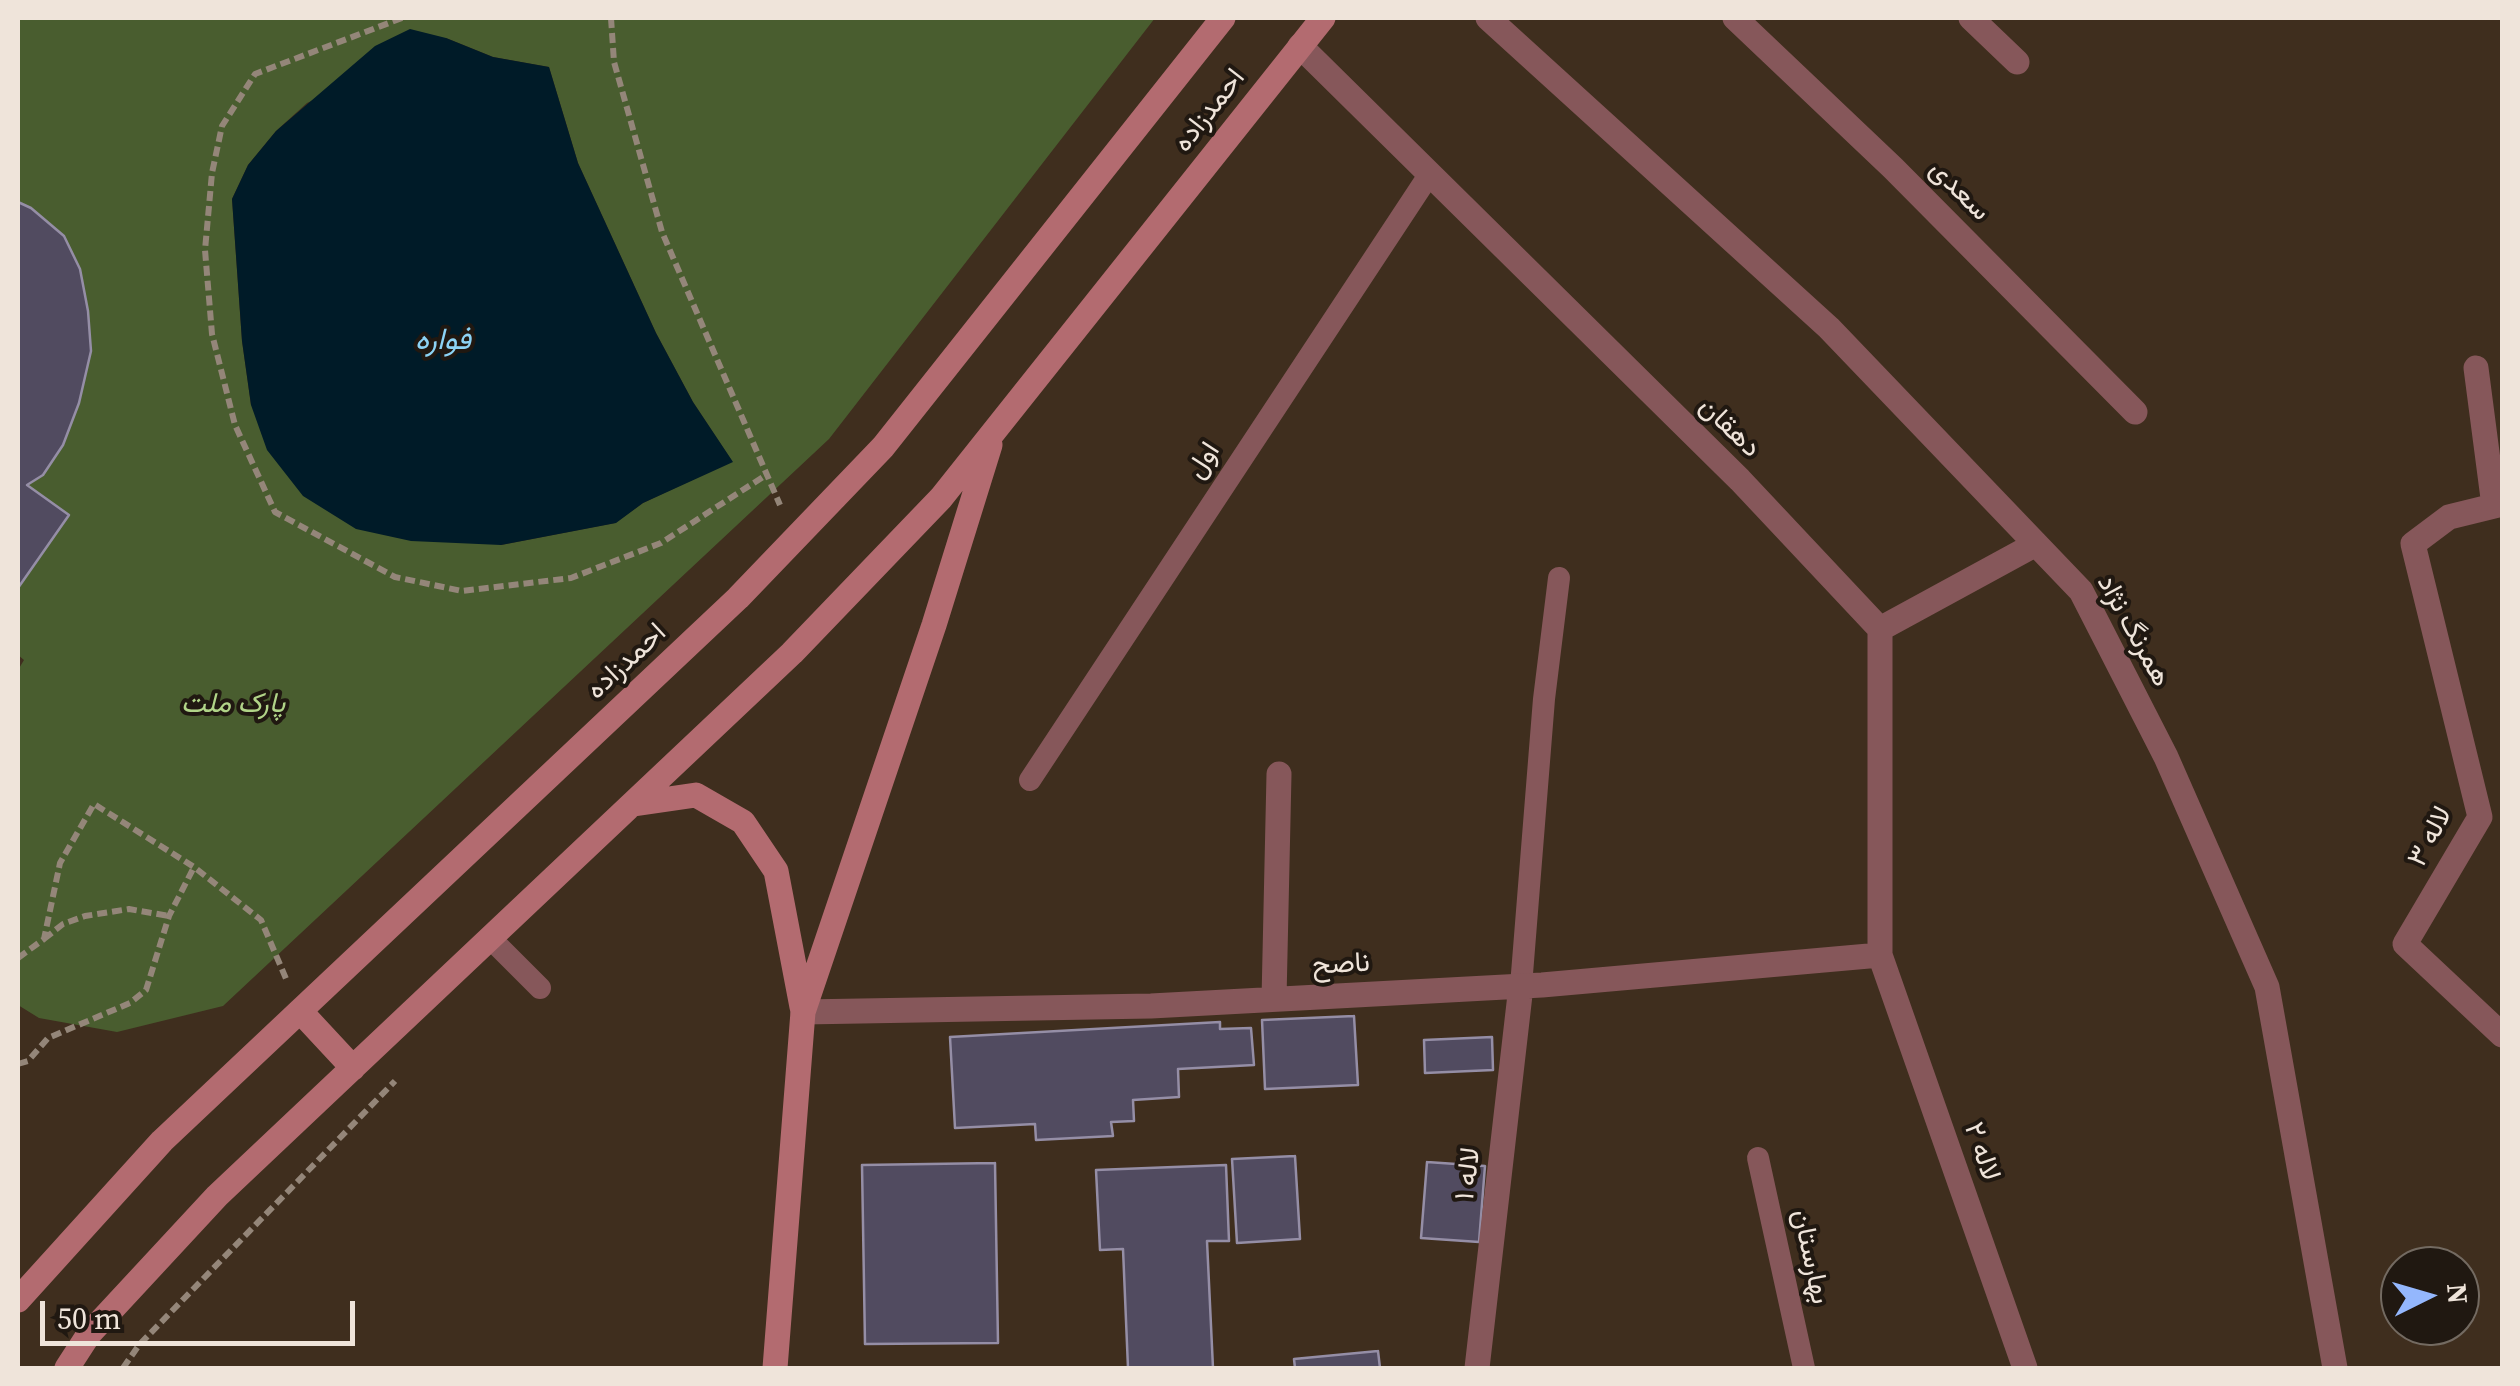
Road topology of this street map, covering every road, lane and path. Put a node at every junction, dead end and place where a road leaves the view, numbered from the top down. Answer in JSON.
{"nodes":[{"id":1,"x":402,"y":18,"type":"edge"},
{"id":2,"x":611,"y":18,"type":"edge"},
{"id":3,"x":1223,"y":18,"type":"edge"},
{"id":4,"x":1324,"y":18,"type":"edge"},
{"id":5,"x":1488,"y":18,"type":"edge"},
{"id":6,"x":1735,"y":18,"type":"edge"},
{"id":7,"x":1971,"y":18,"type":"edge"},
{"id":8,"x":1300,"y":46,"type":"junction"},
{"id":9,"x":2017,"y":62,"type":"dead end"},
{"id":10,"x":1429,"y":175,"type":"junction"},
{"id":11,"x":2476,"y":368,"type":"dead end"},
{"id":12,"x":2136,"y":412,"type":"dead end"},
{"id":13,"x":995,"y":430,"type":"junction"},
{"id":14,"x":766,"y":476,"type":"junction"},
{"id":15,"x":2498,"y":505,"type":"edge"},
{"id":16,"x":796,"y":538,"type":"junction"},
{"id":17,"x":2036,"y":544,"type":"junction"},
{"id":18,"x":1558,"y":578,"type":"dead end"},
{"id":19,"x":1880,"y":630,"type":"junction"},
{"id":20,"x":1278,"y":774,"type":"dead end"},
{"id":21,"x":1030,"y":780,"type":"dead end"},
{"id":22,"x":634,"y":804,"type":"junction"},
{"id":23,"x":194,"y":866,"type":"junction"},
{"id":24,"x":168,"y":916,"type":"junction"},
{"id":25,"x":44,"y":939,"type":"junction"},
{"id":26,"x":491,"y":939,"type":"junction"},
{"id":27,"x":1880,"y":955,"type":"junction"},
{"id":28,"x":18,"y":958,"type":"edge"},
{"id":29,"x":1522,"y":986,"type":"junction"},
{"id":30,"x":540,"y":988,"type":"dead end"},
{"id":31,"x":1274,"y":999,"type":"junction"},
{"id":32,"x":300,"y":1011,"type":"junction"},
{"id":33,"x":804,"y":1012,"type":"junction"},
{"id":34,"x":2502,"y":1036,"type":"edge"},
{"id":35,"x":18,"y":1064,"type":"edge"},
{"id":36,"x":353,"y":1068,"type":"junction"},
{"id":37,"x":394,"y":1081,"type":"dead end"},
{"id":38,"x":1758,"y":1158,"type":"dead end"},
{"id":39,"x":18,"y":1300,"type":"edge"},
{"id":40,"x":67,"y":1368,"type":"edge"},
{"id":41,"x":123,"y":1368,"type":"edge"},
{"id":42,"x":775,"y":1368,"type":"edge"},
{"id":43,"x":1477,"y":1368,"type":"edge"},
{"id":44,"x":1804,"y":1368,"type":"edge"},
{"id":45,"x":2026,"y":1368,"type":"edge"},
{"id":46,"x":2335,"y":1368,"type":"edge"}],
"edges":[{"from":1,"to":14,"type":"path"},
{"from":2,"to":14,"type":"path"},
{"from":3,"to":16,"type":"main road","name":"احمدزاده"},
{"from":4,"to":8,"type":"main road","name":"احمدزاده"},
{"from":5,"to":17,"type":"street","name":"همرنگ نژاد"},
{"from":6,"to":12,"type":"street","name":"سعدی"},
{"from":7,"to":9,"type":"street"},
{"from":8,"to":10,"type":"street","name":"دهقان"},
{"from":8,"to":13,"type":"main road","name":"احمدزاده"},
{"from":10,"to":19,"type":"street","name":"دهقان"},
{"from":10,"to":21,"type":"lane","name":"اول"},
{"from":11,"to":15,"type":"street"},
{"from":13,"to":22,"type":"main road","name":"احمدزاده"},
{"from":13,"to":33,"type":"main road","name":"احمدزاده"},
{"from":14,"to":16,"type":"path"},
{"from":15,"to":34,"type":"street","name":"لاله ۳"},
{"from":16,"to":32,"type":"main road","name":"احمدزاده"},
{"from":17,"to":19,"type":"street"},
{"from":17,"to":46,"type":"street","name":"همرنگ نژاد"},
{"from":18,"to":29,"type":"lane"},
{"from":19,"to":27,"type":"street"},
{"from":20,"to":31,"type":"street"},
{"from":22,"to":26,"type":"main road","name":"احمدزاده"},
{"from":22,"to":33,"type":"main road","name":"احمدزاده"},
{"from":23,"to":24,"type":"path"},
{"from":23,"to":25,"type":"path"},
{"from":23,"to":32,"type":"path"},
{"from":24,"to":25,"type":"path"},
{"from":24,"to":35,"type":"path"},
{"from":25,"to":28,"type":"path"},
{"from":26,"to":30,"type":"lane"},
{"from":26,"to":36,"type":"main road","name":"احمدزاده"},
{"from":27,"to":29,"type":"street","name":"ناصح"},
{"from":27,"to":45,"type":"street","name":"لاله ۲"},
{"from":29,"to":31,"type":"street","name":"ناصح"},
{"from":29,"to":43,"type":"street","name":"لاله ۱"},
{"from":31,"to":33,"type":"street","name":"ناصح"},
{"from":32,"to":36,"type":"main road"},
{"from":32,"to":39,"type":"main road","name":"احمدزاده"},
{"from":33,"to":42,"type":"main road","name":"احمدزاده"},
{"from":36,"to":40,"type":"main road","name":"احمدزاده"},
{"from":37,"to":41,"type":"path"},
{"from":38,"to":44,"type":"lane","name":"بهارستان"}]}
